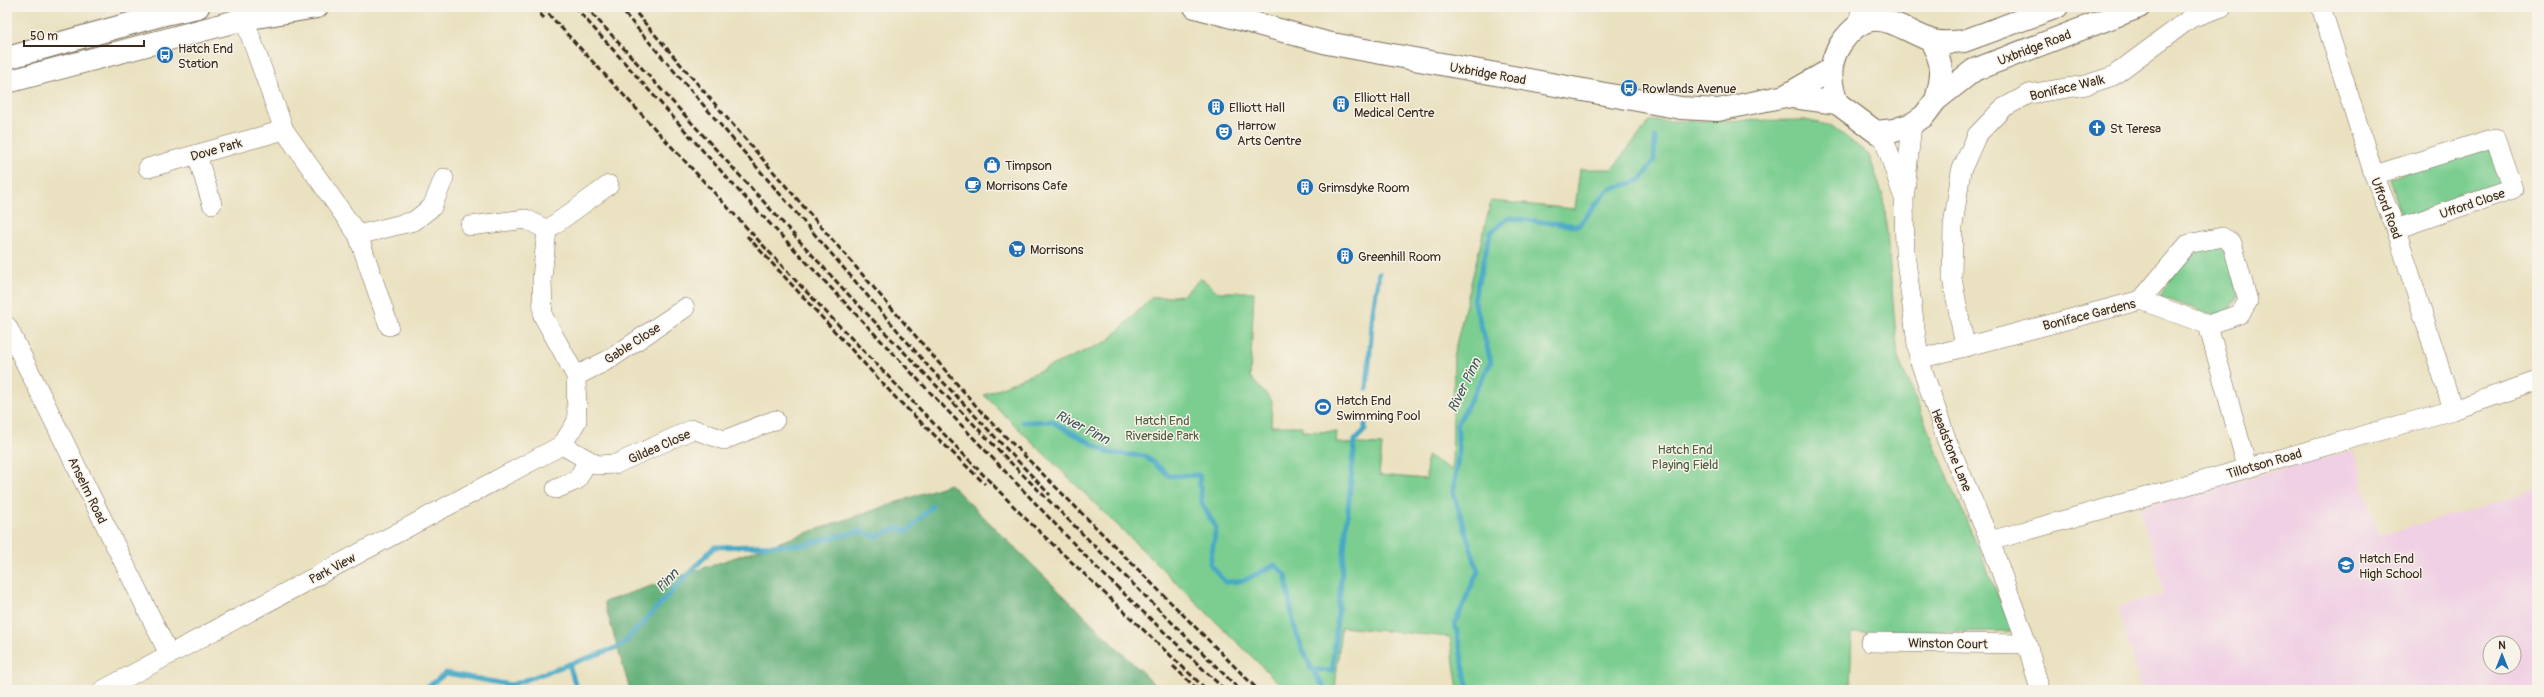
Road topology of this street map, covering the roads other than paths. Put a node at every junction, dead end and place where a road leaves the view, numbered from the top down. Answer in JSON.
{"nodes":[{"id":1,"x":198,"y":7,"type":"edge"},
{"id":2,"x":317,"y":7,"type":"edge"},
{"id":3,"x":1195,"y":7,"type":"edge"},
{"id":4,"x":2057,"y":7,"type":"edge"},
{"id":5,"x":2139,"y":7,"type":"edge"},
{"id":6,"x":2222,"y":7,"type":"edge"},
{"id":7,"x":2321,"y":7,"type":"edge"},
{"id":8,"x":242,"y":13,"type":"edge"},
{"id":9,"x":1888,"y":14,"type":"edge"},
{"id":10,"x":1860,"y":17,"type":"edge"},
{"id":11,"x":1931,"y":41,"type":"junction"},
{"id":12,"x":8,"y":56,"type":"edge"},
{"id":13,"x":1830,"y":70,"type":"junction"},
{"id":14,"x":7,"y":82,"type":"edge"},
{"id":15,"x":1785,"y":96,"type":"junction"},
{"id":16,"x":1936,"y":100,"type":"junction"},
{"id":17,"x":1837,"y":103,"type":"junction"},
{"id":18,"x":1912,"y":124,"type":"junction"},
{"id":19,"x":284,"y":130,"type":"junction"},
{"id":20,"x":1876,"y":132,"type":"junction"},
{"id":21,"x":197,"y":155,"type":"junction"},
{"id":22,"x":148,"y":168,"type":"dead end"},
{"id":23,"x":2374,"y":175,"type":"junction"},
{"id":24,"x":444,"y":178,"type":"dead end"},
{"id":25,"x":609,"y":185,"type":"dead end"},
{"id":26,"x":1904,"y":200,"type":"junction"},
{"id":27,"x":212,"y":204,"type":"dead end"},
{"id":28,"x":470,"y":226,"type":"dead end"},
{"id":29,"x":2396,"y":229,"type":"junction"},
{"id":30,"x":547,"y":230,"type":"junction"},
{"id":31,"x":358,"y":235,"type":"junction"},
{"id":32,"x":2141,"y":300,"type":"junction"},
{"id":33,"x":685,"y":308,"type":"dead end"},
{"id":34,"x":2208,"y":325,"type":"junction"},
{"id":35,"x":7,"y":326,"type":"edge"},
{"id":36,"x":389,"y":326,"type":"dead end"},
{"id":37,"x":1965,"y":347,"type":"junction"},
{"id":38,"x":1919,"y":360,"type":"junction"},
{"id":39,"x":576,"y":376,"type":"junction"},
{"id":40,"x":2537,"y":381,"type":"edge"},
{"id":41,"x":2453,"y":410,"type":"junction"},
{"id":42,"x":775,"y":420,"type":"dead end"},
{"id":43,"x":562,"y":445,"type":"junction"},
{"id":44,"x":588,"y":460,"type":"junction"},
{"id":45,"x":2247,"y":467,"type":"junction"},
{"id":46,"x":556,"y":489,"type":"dead end"},
{"id":47,"x":1990,"y":541,"type":"junction"},
{"id":48,"x":1870,"y":642,"type":"dead end"},
{"id":49,"x":2027,"y":644,"type":"junction"},
{"id":50,"x":169,"y":654,"type":"junction"},
{"id":51,"x":103,"y":690,"type":"edge"},
{"id":52,"x":2040,"y":690,"type":"edge"}],
"edges":[{"from":1,"to":12,"type":"main road"},
{"from":2,"to":8,"type":"main road"},
{"from":3,"to":15,"type":"main road","name":"Uxbridge Road"},
{"from":4,"to":11,"type":"main road"},
{"from":5,"to":16,"type":"main road","name":"Uxbridge Road"},
{"from":6,"to":37,"type":"street","name":"Boniface Walk"},
{"from":7,"to":23,"type":"street","name":"Ufford Road"},
{"from":8,"to":14,"type":"main road"},
{"from":8,"to":19,"type":"street"},
{"from":9,"to":10,"type":"main road"},
{"from":9,"to":11,"type":"main road"},
{"from":10,"to":13,"type":"main road"},
{"from":11,"to":16,"type":"main road","name":"Uxbridge Road"},
{"from":13,"to":15,"type":"main road","name":"Uxbridge Road"},
{"from":13,"to":17,"type":"main road"},
{"from":15,"to":17,"type":"main road","name":"Uxbridge Road"},
{"from":16,"to":18,"type":"main road","name":"Uxbridge Road"},
{"from":17,"to":20,"type":"main road","name":"Uxbridge Road"},
{"from":18,"to":20,"type":"main road","name":"Uxbridge Road"},
{"from":18,"to":26,"type":"street","name":"Headstone Lane"},
{"from":19,"to":21,"type":"street","name":"Dove Park"},
{"from":19,"to":31,"type":"street"},
{"from":20,"to":26,"type":"street","name":"Headstone Lane"},
{"from":21,"to":22,"type":"street","name":"Dove Park"},
{"from":21,"to":27,"type":"street"},
{"from":23,"to":29,"type":"street","name":"Ufford Road"},
{"from":23,"to":29,"type":"street","name":"Ufford Close"},
{"from":24,"to":31,"type":"street"},
{"from":25,"to":30,"type":"street"},
{"from":26,"to":38,"type":"street","name":"Headstone Lane"},
{"from":28,"to":30,"type":"street"},
{"from":29,"to":41,"type":"street","name":"Ufford Road"},
{"from":30,"to":39,"type":"street"},
{"from":31,"to":36,"type":"street"},
{"from":32,"to":34,"type":"street","name":"Boniface Gardens"},
{"from":32,"to":34,"type":"street"},
{"from":32,"to":37,"type":"street","name":"Boniface Gardens"},
{"from":33,"to":39,"type":"street","name":"Gable Close"},
{"from":34,"to":45,"type":"street"},
{"from":35,"to":50,"type":"street","name":"Anselm Road"},
{"from":37,"to":38,"type":"street","name":"Boniface Gardens"},
{"from":38,"to":47,"type":"street","name":"Headstone Lane"},
{"from":39,"to":43,"type":"street"},
{"from":40,"to":41,"type":"street","name":"Tillotson Road"},
{"from":41,"to":45,"type":"street","name":"Tillotson Road"},
{"from":42,"to":44,"type":"street","name":"Gildea Close"},
{"from":43,"to":44,"type":"street","name":"Gildea Close"},
{"from":43,"to":50,"type":"street","name":"Park View"},
{"from":44,"to":46,"type":"street"},
{"from":45,"to":47,"type":"street","name":"Tillotson Road"},
{"from":47,"to":49,"type":"street","name":"Headstone Lane"},
{"from":48,"to":49,"type":"street","name":"Winston Court"},
{"from":49,"to":52,"type":"street","name":"Headstone Lane"},
{"from":50,"to":51,"type":"street","name":"Park View"}]}
